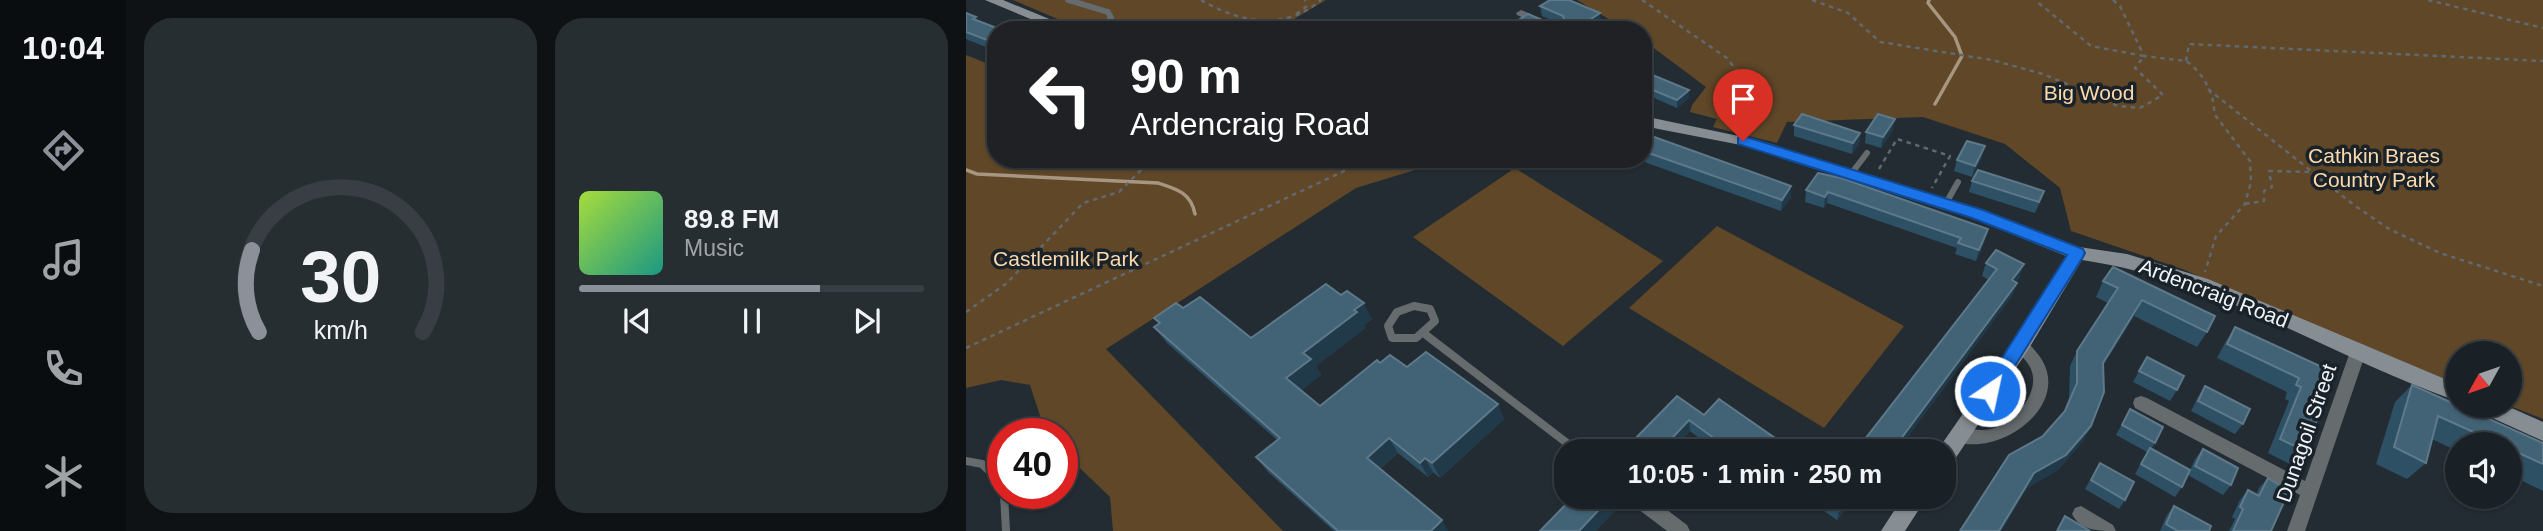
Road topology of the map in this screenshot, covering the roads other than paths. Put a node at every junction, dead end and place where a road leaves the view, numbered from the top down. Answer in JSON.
{"nodes":[{"id":1,"x":991,"y":0,"type":"edge"},
{"id":2,"x":1068,"y":0,"type":"edge"},
{"id":3,"x":1521,"y":13,"type":"dead end"},
{"id":4,"x":1046,"y":21,"type":"edge"},
{"id":5,"x":1109,"y":21,"type":"edge"},
{"id":6,"x":1539,"y":21,"type":"edge"},
{"id":7,"x":1652,"y":123,"type":"edge"},
{"id":8,"x":1867,"y":153,"type":"dead end"},
{"id":9,"x":1851,"y":174,"type":"junction"},
{"id":10,"x":1958,"y":182,"type":"dead end"},
{"id":11,"x":1945,"y":205,"type":"junction"},
{"id":12,"x":2077,"y":253,"type":"junction"},
{"id":13,"x":1426,"y":335,"type":"junction"},
{"id":14,"x":2021,"y":345,"type":"junction"},
{"id":15,"x":2359,"y":349,"type":"junction"},
{"id":16,"x":2445,"y":388,"type":"edge"},
{"id":17,"x":2141,"y":403,"type":"dead end"},
{"id":18,"x":2512,"y":418,"type":"edge"},
{"id":19,"x":2543,"y":432,"type":"edge"},
{"id":20,"x":1959,"y":436,"type":"junction"},
{"id":21,"x":1561,"y":439,"type":"edge"},
{"id":22,"x":1956,"y":440,"type":"edge"},
{"id":23,"x":966,"y":461,"type":"edge"},
{"id":24,"x":987,"y":469,"type":"edge"},
{"id":25,"x":2310,"y":492,"type":"junction"},
{"id":26,"x":1005,"y":509,"type":"edge"},
{"id":27,"x":1652,"y":509,"type":"edge"},
{"id":28,"x":1908,"y":509,"type":"edge"},
{"id":29,"x":2081,"y":514,"type":"dead end"},
{"id":30,"x":1006,"y":531,"type":"edge"},
{"id":31,"x":1681,"y":531,"type":"edge"},
{"id":32,"x":1892,"y":531,"type":"edge"},
{"id":33,"x":2107,"y":531,"type":"edge"},
{"id":34,"x":2296,"y":531,"type":"edge"}],
"edges":[{"from":1,"to":4,"type":"street"},
{"from":2,"to":5,"type":"lane"},
{"from":3,"to":6,"type":"street"},
{"from":7,"to":9,"type":"street","name":"Ardencraig Road"},
{"from":8,"to":9,"type":"lane"},
{"from":9,"to":11,"type":"street","name":"Ardencraig Road"},
{"from":10,"to":11,"type":"lane"},
{"from":11,"to":12,"type":"street","name":"Ardencraig Road"},
{"from":12,"to":14,"type":"street"},
{"from":12,"to":15,"type":"street","name":"Ardencraig Road"},
{"from":13,"to":13,"type":"lane"},
{"from":13,"to":21,"type":"lane"},
{"from":14,"to":20,"type":"street"},
{"from":14,"to":20,"type":"street"},
{"from":15,"to":16,"type":"street","name":"Ardencraig Road"},
{"from":15,"to":25,"type":"street","name":"Dunagoil Street"},
{"from":17,"to":25,"type":"street"},
{"from":18,"to":19,"type":"street"},
{"from":20,"to":22,"type":"street"},
{"from":23,"to":24,"type":"lane"},
{"from":25,"to":34,"type":"street","name":"Dunagoil Street"},
{"from":26,"to":30,"type":"lane"},
{"from":27,"to":31,"type":"street"},
{"from":28,"to":32,"type":"street"},
{"from":29,"to":33,"type":"street"}]}
